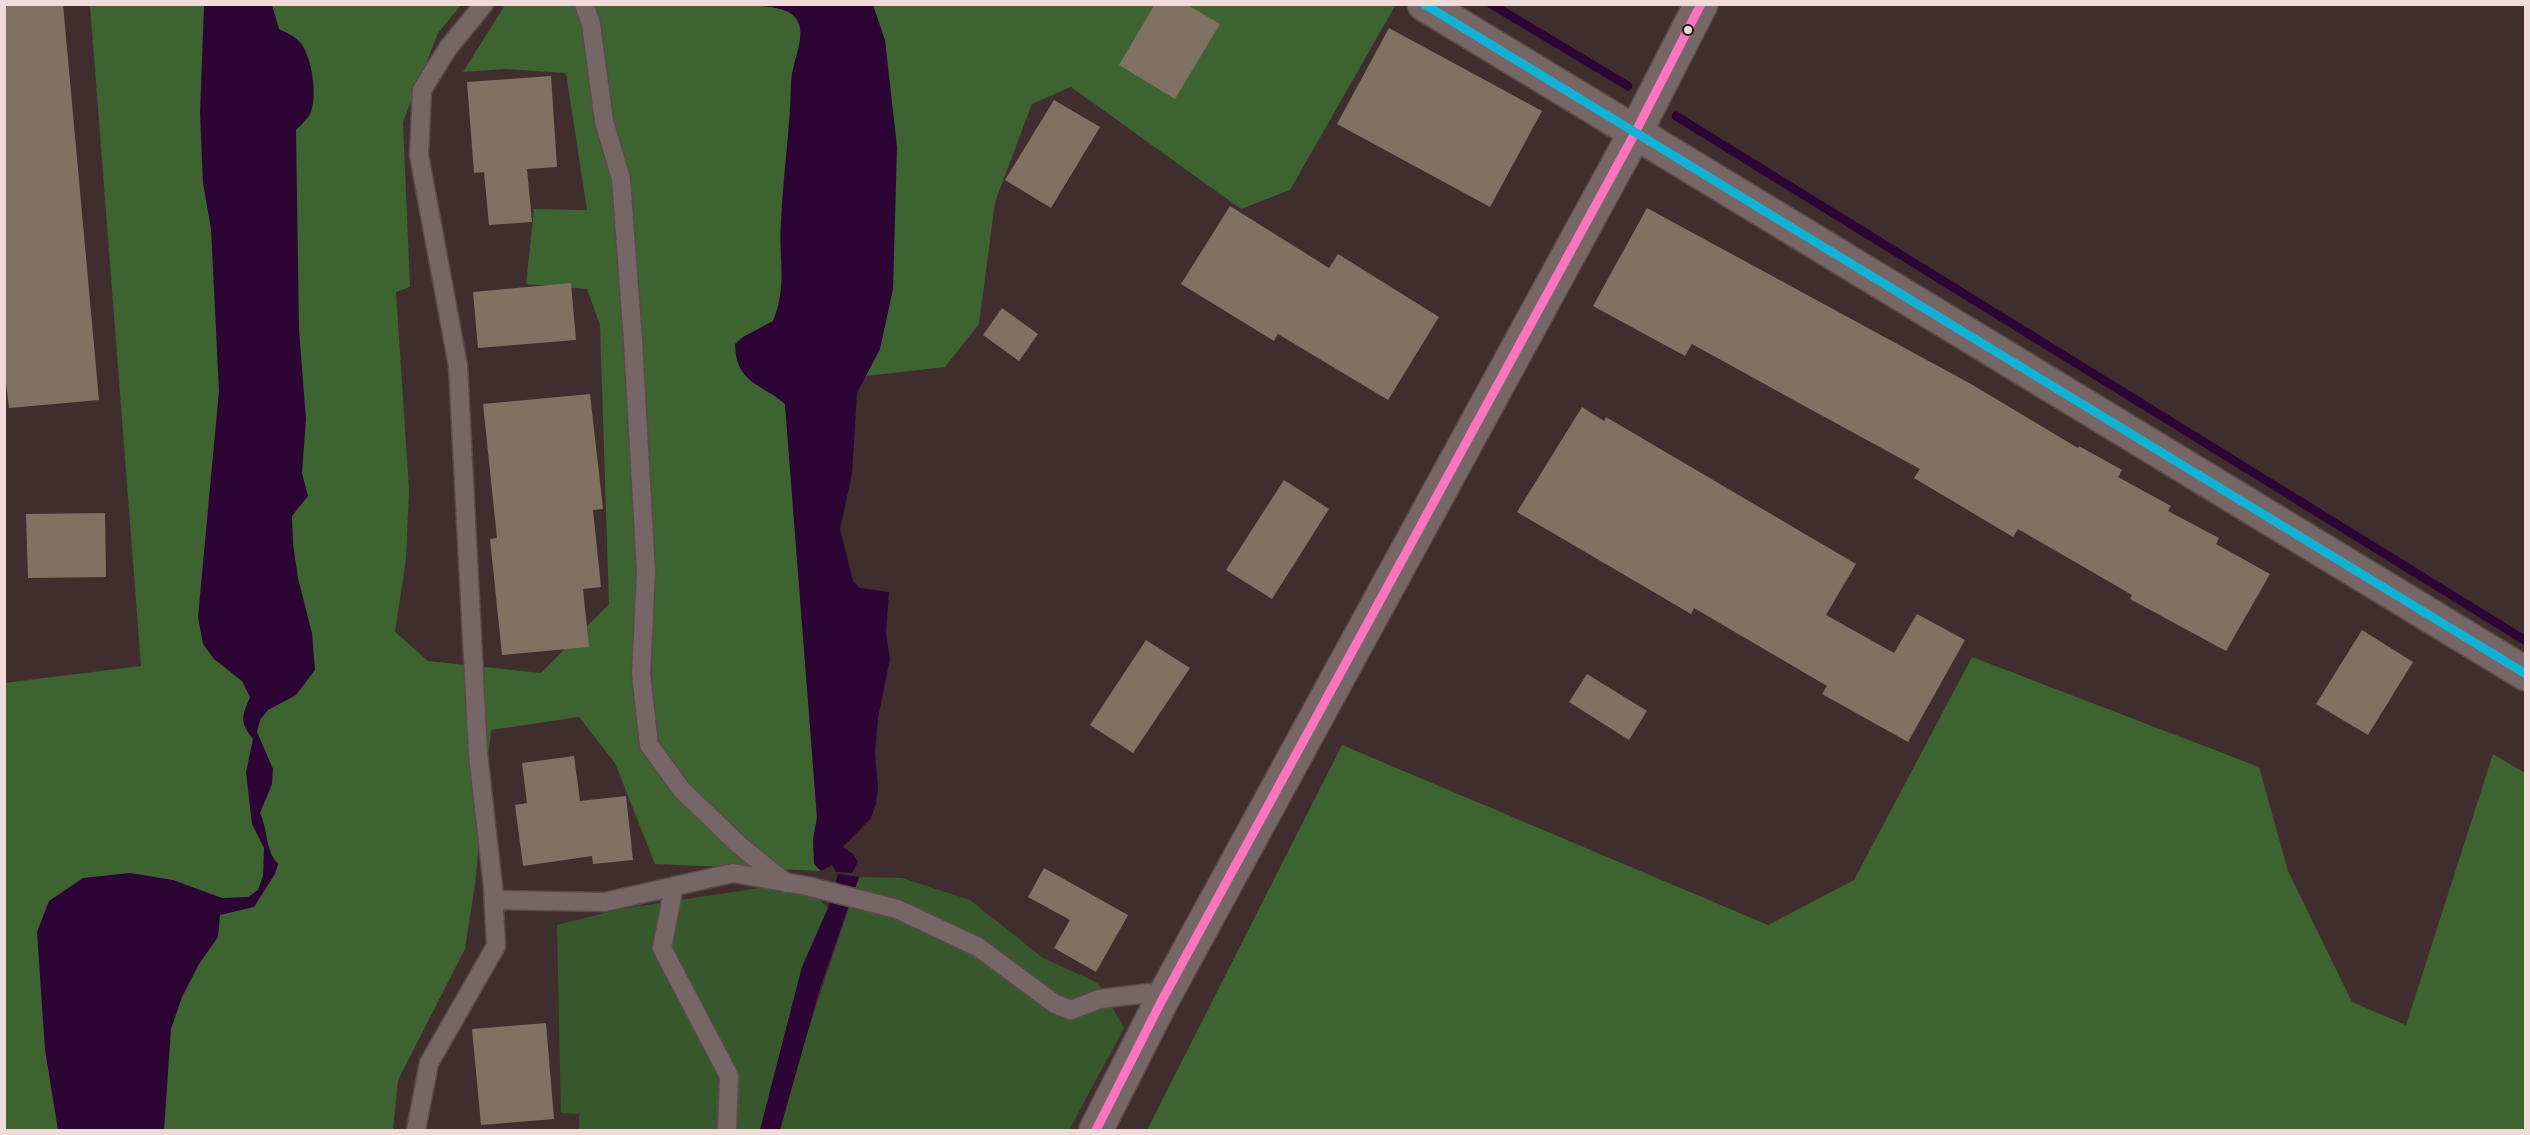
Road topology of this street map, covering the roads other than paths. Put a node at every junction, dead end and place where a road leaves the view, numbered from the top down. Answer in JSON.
{"nodes":[{"id":1,"x":484,"y":4,"type":"edge"},
{"id":2,"x":584,"y":4,"type":"edge"},
{"id":3,"x":1424,"y":4,"type":"edge"},
{"id":4,"x":1701,"y":4,"type":"edge"},
{"id":5,"x":1635,"y":133,"type":"junction"},
{"id":6,"x":2526,"y":674,"type":"edge"},
{"id":7,"x":786,"y":883,"type":"junction"},
{"id":8,"x":674,"y":886,"type":"junction"},
{"id":9,"x":494,"y":900,"type":"junction"},
{"id":10,"x":1162,"y":1000,"type":"junction"},
{"id":11,"x":416,"y":1131,"type":"edge"},
{"id":12,"x":727,"y":1131,"type":"edge"},
{"id":13,"x":1096,"y":1131,"type":"edge"}],
"edges":[{"from":1,"to":9,"type":"lane"},
{"from":2,"to":7,"type":"lane"},
{"from":3,"to":5,"type":"street"},
{"from":4,"to":5,"type":"street"},
{"from":5,"to":6,"type":"street"},
{"from":5,"to":10,"type":"street"},
{"from":7,"to":8,"type":"lane"},
{"from":7,"to":10,"type":"lane"},
{"from":8,"to":9,"type":"lane"},
{"from":8,"to":12,"type":"lane"},
{"from":9,"to":11,"type":"lane"},
{"from":10,"to":13,"type":"street"}]}
